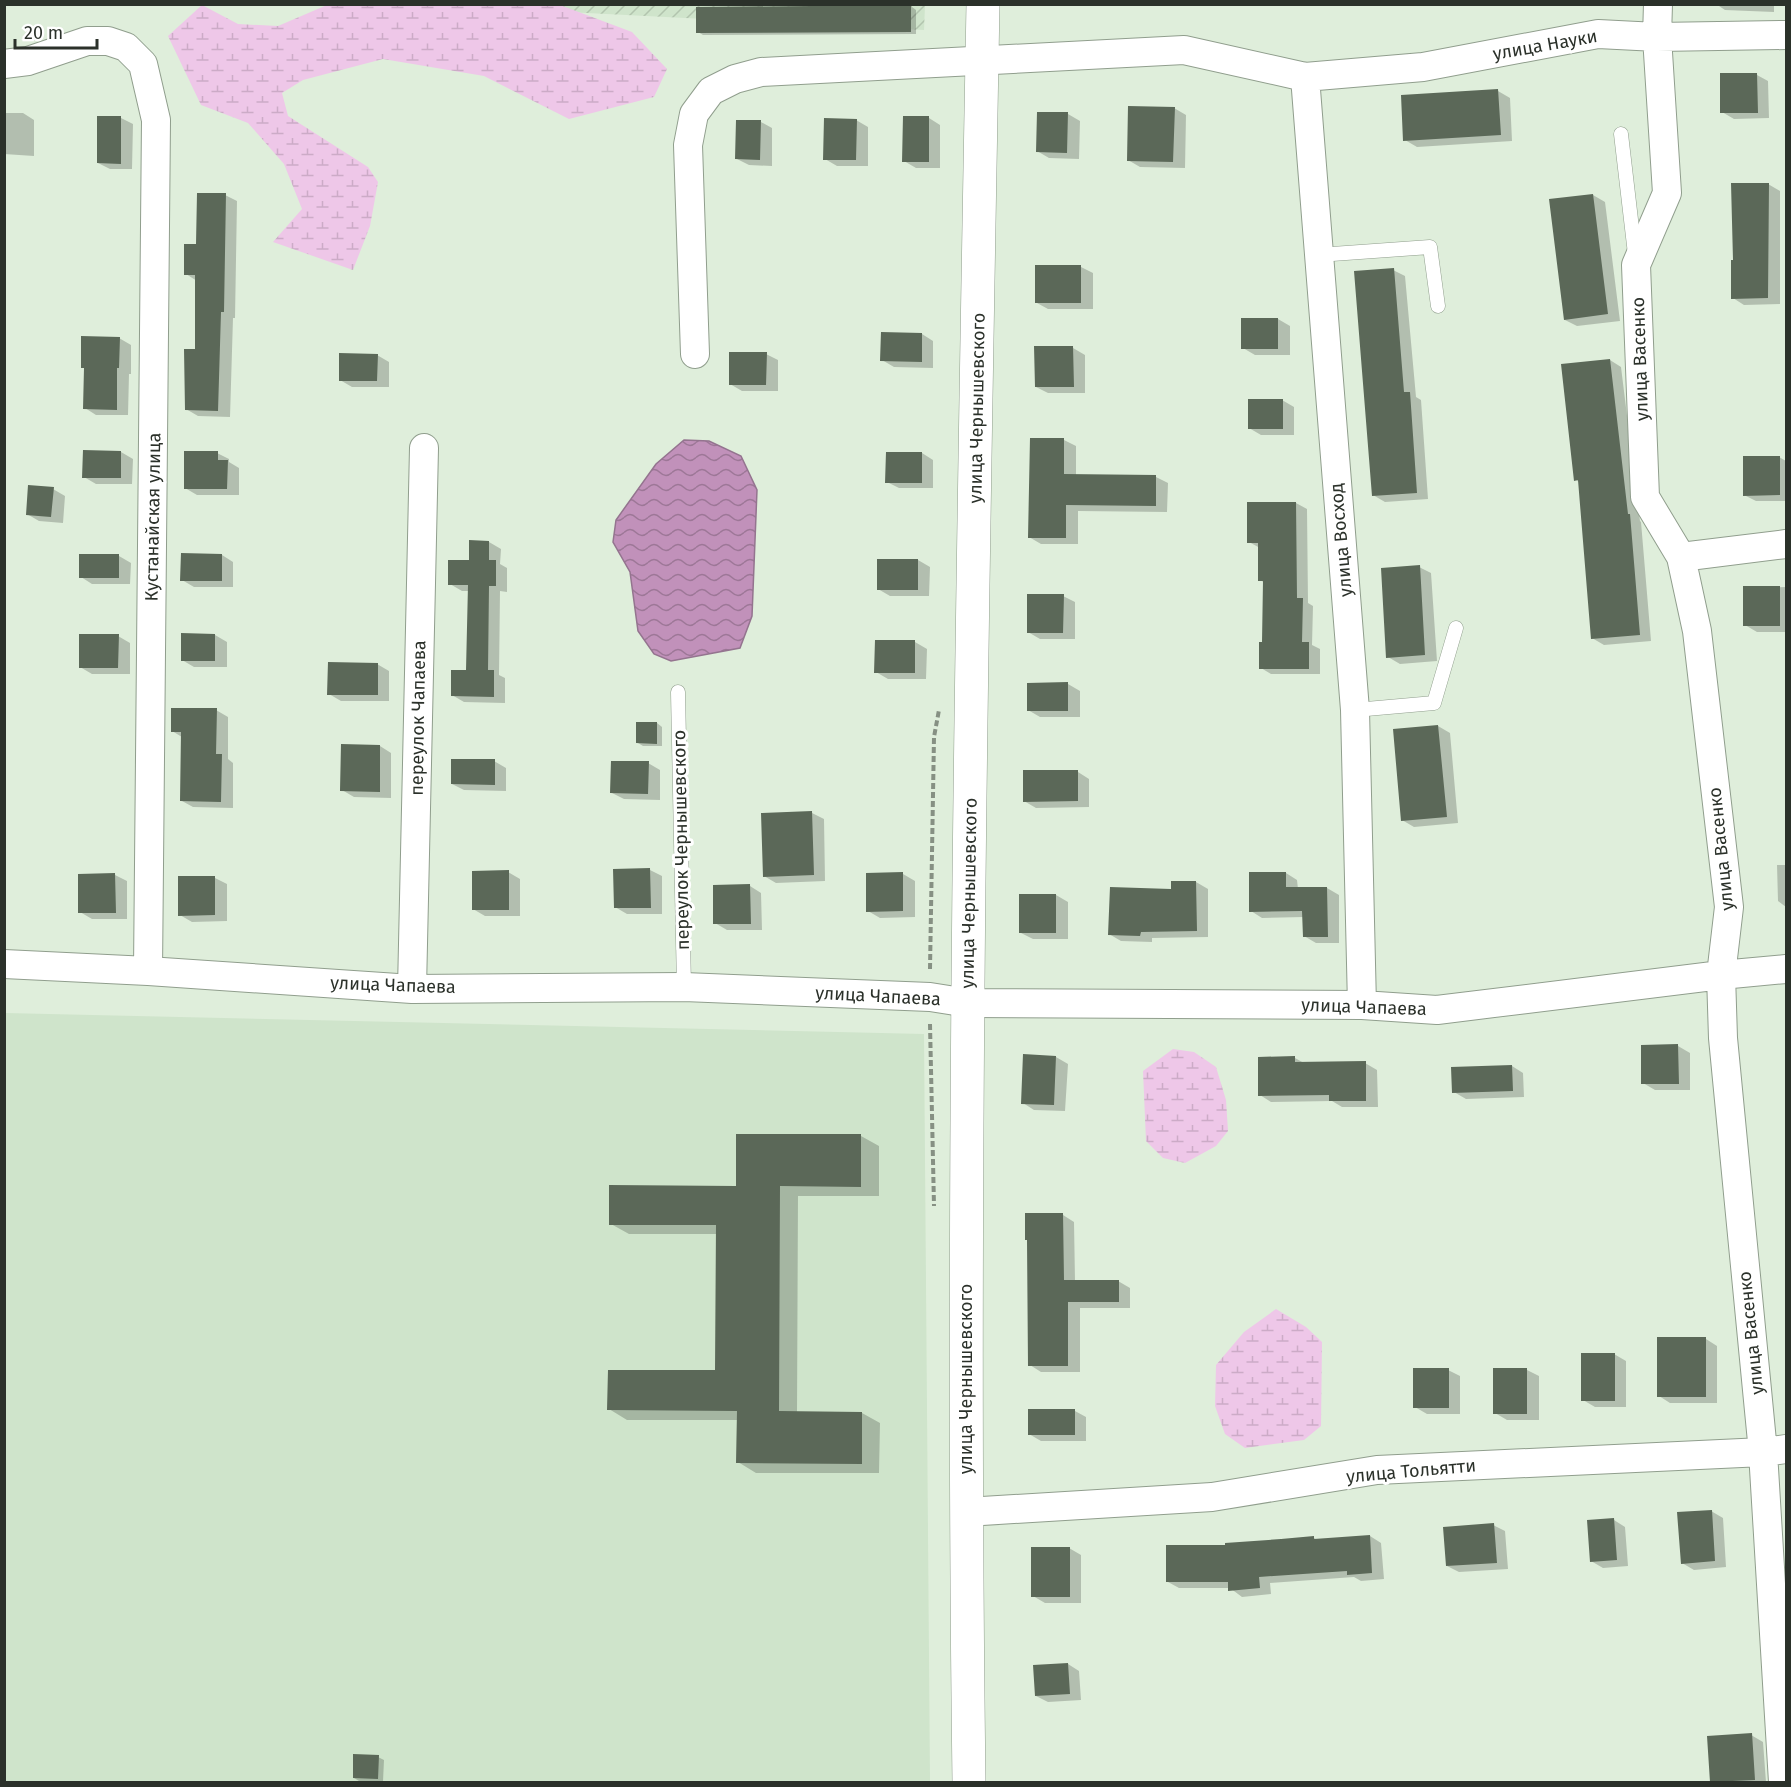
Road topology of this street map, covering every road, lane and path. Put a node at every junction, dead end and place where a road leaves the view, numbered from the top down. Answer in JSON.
{"nodes":[{"id":1,"x":983,"y":4,"type":"edge"},
{"id":2,"x":1658,"y":4,"type":"edge"},
{"id":3,"x":1786,"y":35,"type":"edge"},
{"id":4,"x":1657,"y":37,"type":"junction"},
{"id":5,"x":982,"y":61,"type":"junction"},
{"id":6,"x":4,"y":64,"type":"edge"},
{"id":7,"x":1305,"y":77,"type":"junction"},
{"id":8,"x":1621,"y":134,"type":"dead end"},
{"id":9,"x":1318,"y":255,"type":"junction"},
{"id":10,"x":1636,"y":265,"type":"junction"},
{"id":11,"x":1438,"y":306,"type":"dead end"},
{"id":12,"x":695,"y":354,"type":"dead end"},
{"id":13,"x":424,"y":448,"type":"dead end"},
{"id":14,"x":1786,"y":544,"type":"edge"},
{"id":15,"x":1681,"y":557,"type":"junction"},
{"id":16,"x":1456,"y":628,"type":"dead end"},
{"id":17,"x":678,"y":692,"type":"dead end"},
{"id":18,"x":1355,"y":710,"type":"junction"},
{"id":19,"x":4,"y":964,"type":"edge"},
{"id":20,"x":1786,"y":969,"type":"edge"},
{"id":21,"x":148,"y":971,"type":"junction"},
{"id":22,"x":1721,"y":975,"type":"junction"},
{"id":23,"x":684,"y":987,"type":"junction"},
{"id":24,"x":412,"y":989,"type":"junction"},
{"id":25,"x":968,"y":1003,"type":"junction"},
{"id":26,"x":1362,"y":1005,"type":"junction"},
{"id":27,"x":1775,"y":1451,"type":"edge"},
{"id":28,"x":966,"y":1512,"type":"junction"},
{"id":29,"x":969,"y":1782,"type":"edge"},
{"id":30,"x":1783,"y":1782,"type":"edge"}],
"edges":[{"from":1,"to":5,"type":"street","name":"улица Чернышевского"},
{"from":2,"to":4,"type":"street","name":"улица Васенко"},
{"from":3,"to":4,"type":"street","name":"улица Науки"},
{"from":4,"to":7,"type":"street","name":"улица Науки"},
{"from":4,"to":10,"type":"street","name":"улица Васенко"},
{"from":5,"to":7,"type":"street","name":"улица Науки"},
{"from":5,"to":12,"type":"street","name":"улица Науки"},
{"from":5,"to":25,"type":"street","name":"улица Чернышевского"},
{"from":6,"to":21,"type":"street","name":"Кустанайская улица"},
{"from":7,"to":9,"type":"street","name":"улица Восход"},
{"from":8,"to":10,"type":"lane"},
{"from":9,"to":11,"type":"lane"},
{"from":9,"to":18,"type":"street","name":"улица Восход"},
{"from":10,"to":15,"type":"street","name":"улица Васенко"},
{"from":13,"to":24,"type":"street","name":"переулок Чапаева"},
{"from":14,"to":15,"type":"street"},
{"from":15,"to":22,"type":"street","name":"улица Васенко"},
{"from":16,"to":18,"type":"lane"},
{"from":17,"to":23,"type":"lane","name":"переулок Чернышевского"},
{"from":18,"to":26,"type":"street","name":"улица Восход"},
{"from":19,"to":21,"type":"street","name":"улица Чапаева"},
{"from":20,"to":22,"type":"street","name":"улица Чапаева"},
{"from":21,"to":24,"type":"street","name":"улица Чапаева"},
{"from":22,"to":26,"type":"street","name":"улица Чапаева"},
{"from":22,"to":27,"type":"street","name":"улица Васенко"},
{"from":23,"to":24,"type":"street","name":"улица Чапаева"},
{"from":23,"to":25,"type":"street","name":"улица Чапаева"},
{"from":25,"to":26,"type":"street","name":"улица Чапаева"},
{"from":25,"to":28,"type":"street","name":"улица Чернышевского"},
{"from":27,"to":28,"type":"street","name":"улица Тольятти"},
{"from":27,"to":30,"type":"street","name":"улица Васенко"},
{"from":28,"to":29,"type":"street","name":"улица Чернышевского"}]}
